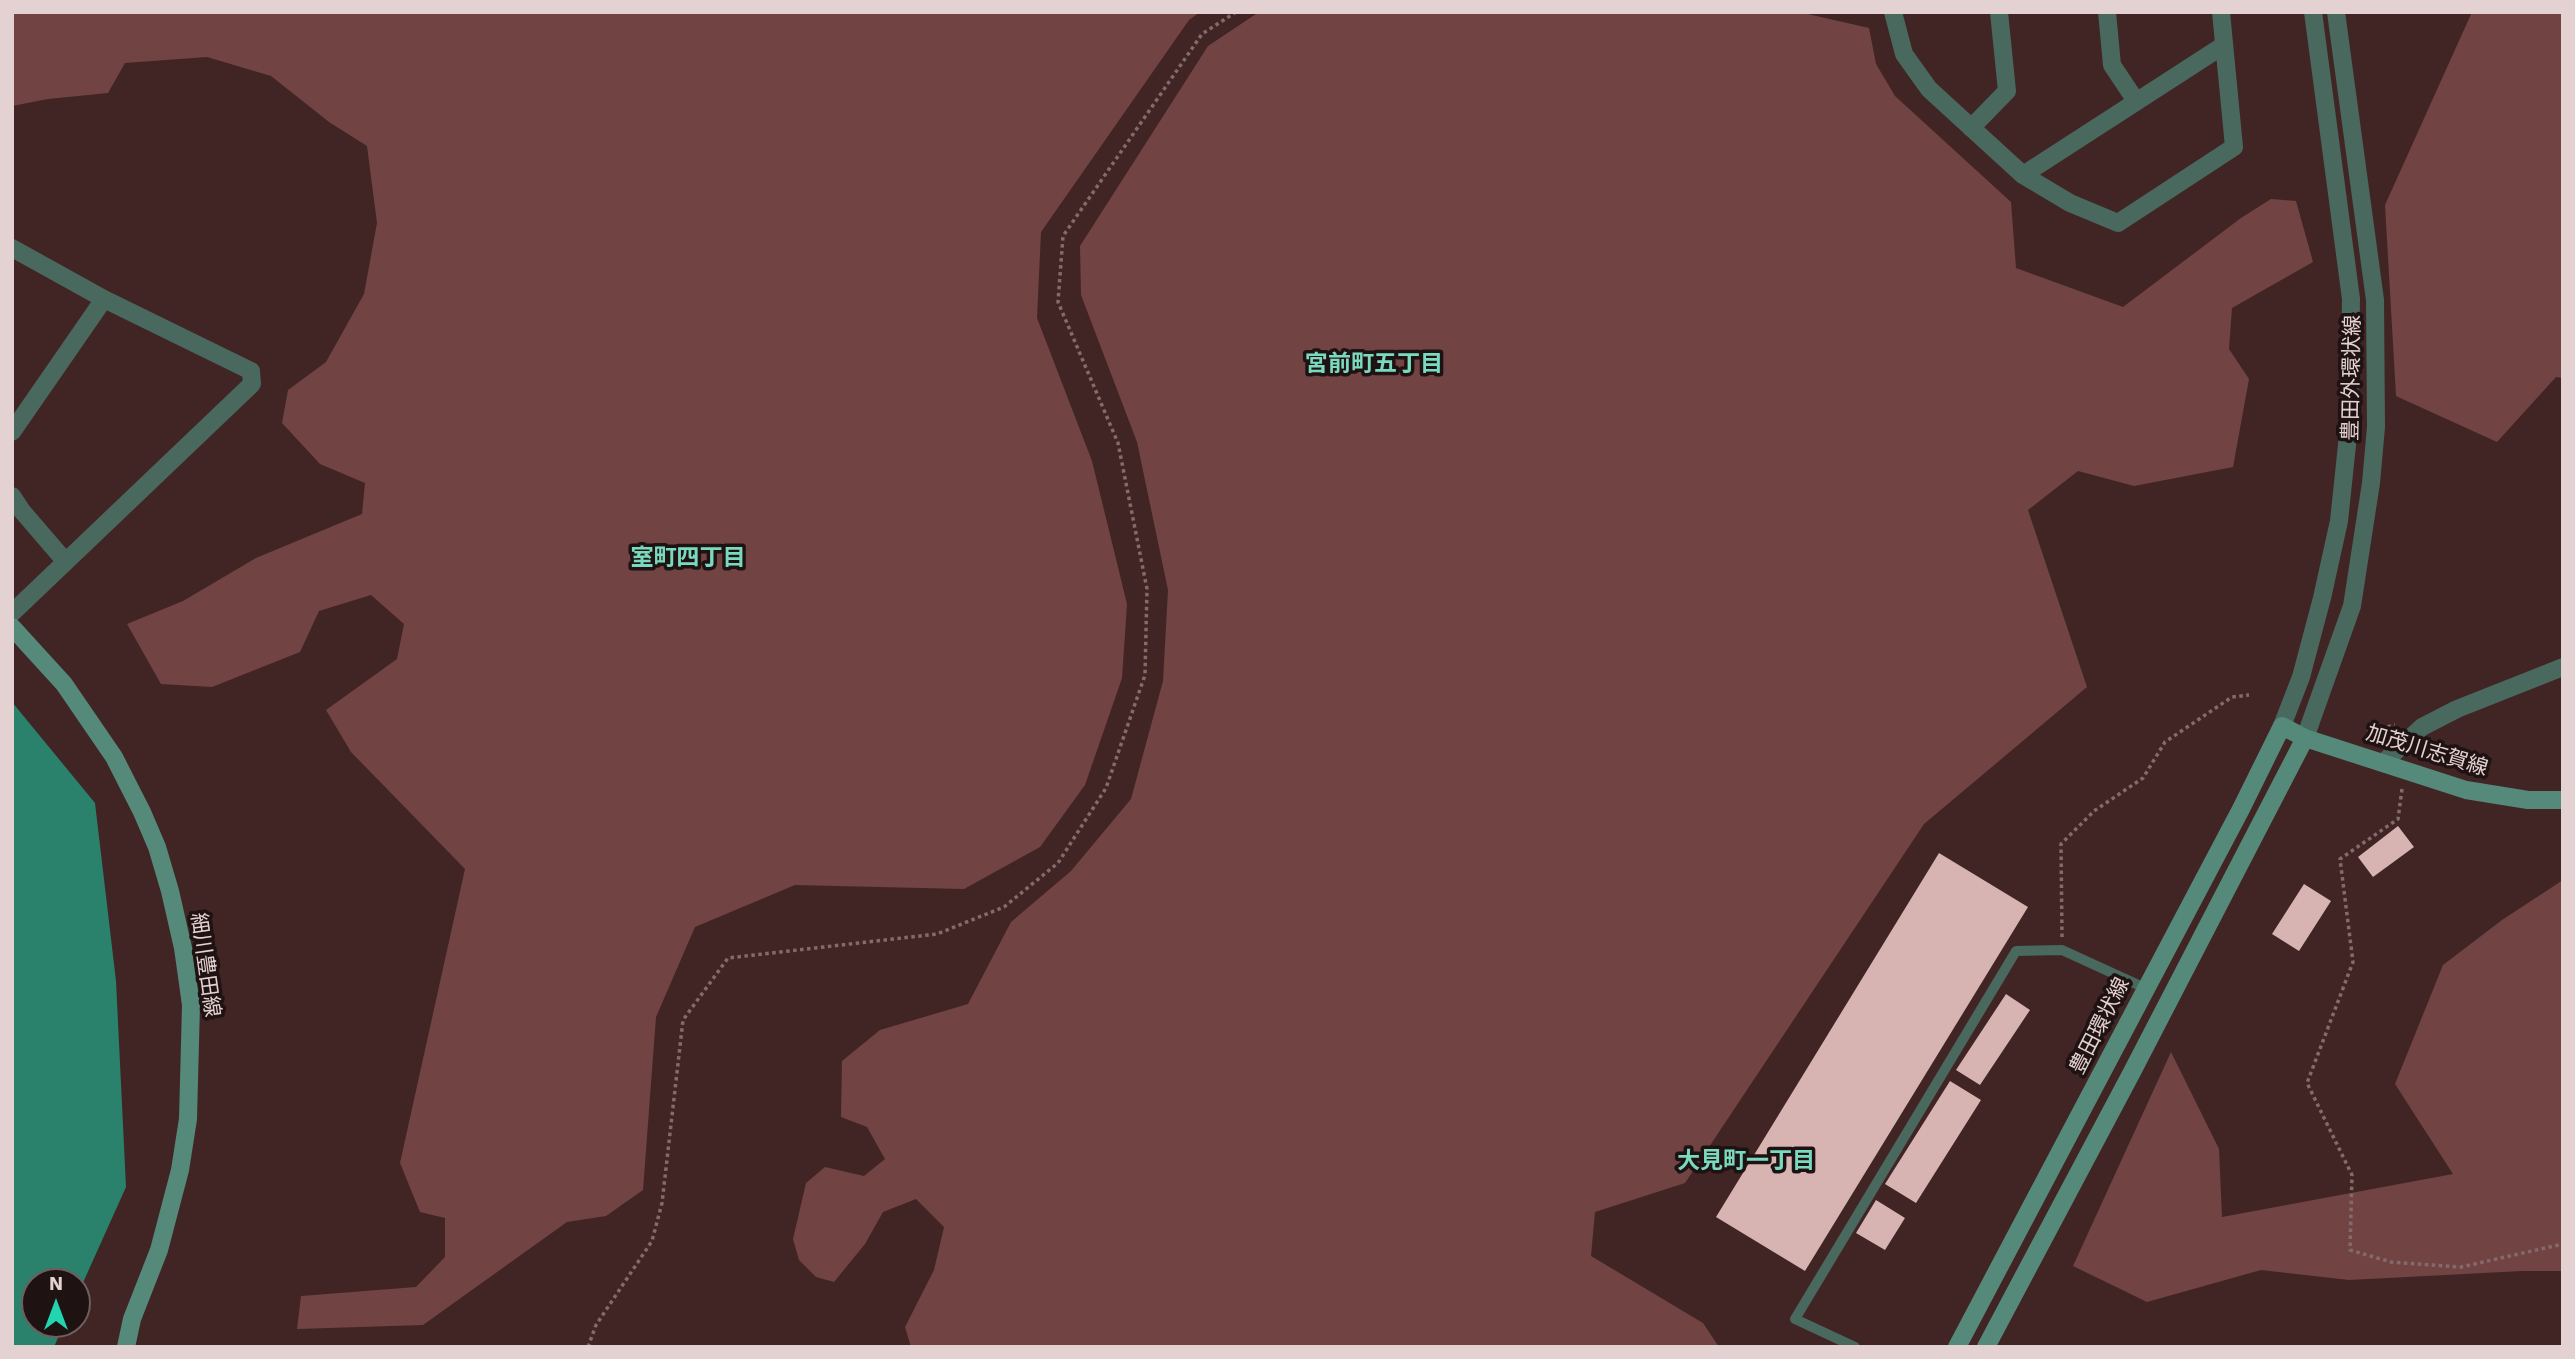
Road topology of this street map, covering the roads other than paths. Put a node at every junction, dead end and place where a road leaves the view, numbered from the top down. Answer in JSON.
{"nodes":[{"id":1,"x":1893,"y":12,"type":"edge"},
{"id":2,"x":1999,"y":12,"type":"edge"},
{"id":3,"x":2107,"y":12,"type":"edge"},
{"id":4,"x":2221,"y":12,"type":"edge"},
{"id":5,"x":2313,"y":12,"type":"edge"},
{"id":6,"x":2336,"y":12,"type":"edge"},
{"id":7,"x":2224,"y":45,"type":"junction"},
{"id":8,"x":2136,"y":101,"type":"junction"},
{"id":9,"x":1971,"y":128,"type":"junction"},
{"id":10,"x":2022,"y":175,"type":"junction"},
{"id":11,"x":12,"y":248,"type":"edge"},
{"id":12,"x":104,"y":299,"type":"junction"},
{"id":13,"x":12,"y":432,"type":"edge"},
{"id":14,"x":12,"y":496,"type":"edge"},
{"id":15,"x":65,"y":561,"type":"junction"},
{"id":16,"x":12,"y":613,"type":"edge"},
{"id":17,"x":12,"y":627,"type":"edge"},
{"id":18,"x":2563,"y":667,"type":"edge"},
{"id":19,"x":2282,"y":726,"type":"junction"},
{"id":20,"x":2305,"y":738,"type":"junction"},
{"id":21,"x":2383,"y":763,"type":"junction"},
{"id":22,"x":2563,"y":800,"type":"edge"},
{"id":23,"x":2145,"y":988,"type":"junction"},
{"id":24,"x":126,"y":1347,"type":"edge"},
{"id":25,"x":1856,"y":1347,"type":"edge"},
{"id":26,"x":1957,"y":1347,"type":"edge"},
{"id":27,"x":1986,"y":1347,"type":"edge"}],
"edges":[{"from":1,"to":9,"type":"street"},
{"from":2,"to":9,"type":"street"},
{"from":3,"to":8,"type":"street"},
{"from":4,"to":7,"type":"street"},
{"from":5,"to":19,"type":"street","name":"豊田外環状線"},
{"from":6,"to":20,"type":"street","name":"豊田外環状線"},
{"from":7,"to":8,"type":"street"},
{"from":7,"to":10,"type":"street"},
{"from":8,"to":10,"type":"street"},
{"from":9,"to":10,"type":"street"},
{"from":11,"to":12,"type":"street"},
{"from":12,"to":13,"type":"street"},
{"from":12,"to":15,"type":"street"},
{"from":14,"to":15,"type":"street"},
{"from":15,"to":16,"type":"street"},
{"from":17,"to":24,"type":"main road","name":"細川豊田線"},
{"from":18,"to":21,"type":"street"},
{"from":19,"to":20,"type":"main road","name":"加茂川志賀線"},
{"from":19,"to":23,"type":"main road","name":"豊田環状線"},
{"from":20,"to":21,"type":"main road","name":"加茂川志賀線"},
{"from":20,"to":27,"type":"main road"},
{"from":21,"to":22,"type":"main road","name":"加茂川志賀線"},
{"from":23,"to":25,"type":"lane"},
{"from":23,"to":26,"type":"main road","name":"豊田環状線"}]}
